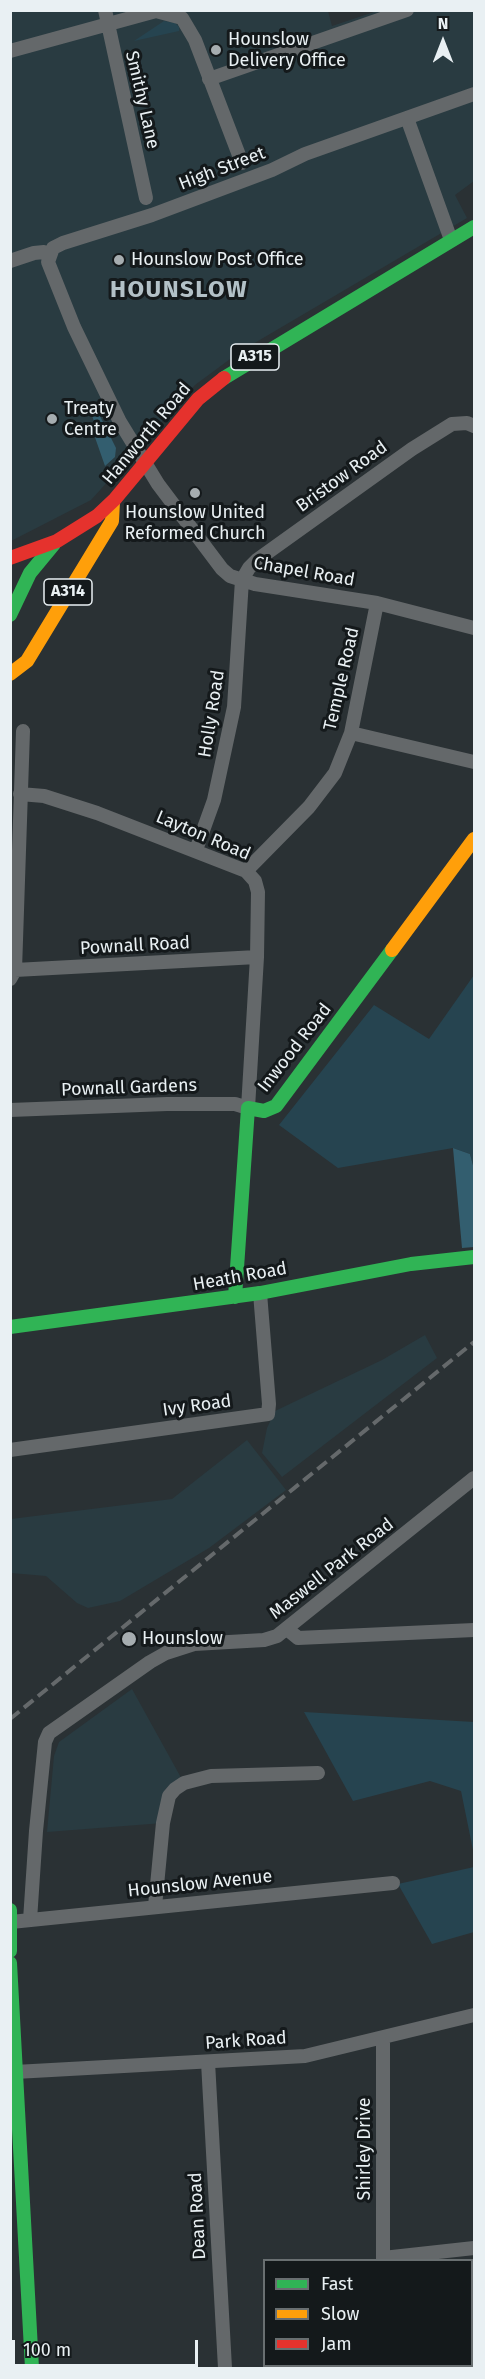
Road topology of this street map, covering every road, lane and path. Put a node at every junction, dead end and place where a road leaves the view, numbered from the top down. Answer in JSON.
{"nodes":[{"id":1,"x":406,"y":10,"type":"edge"},
{"id":2,"x":105,"y":17,"type":"edge"},
{"id":3,"x":10,"y":51,"type":"edge"},
{"id":4,"x":210,"y":79,"type":"junction"},
{"id":5,"x":474,"y":93,"type":"edge"},
{"id":6,"x":407,"y":118,"type":"junction"},
{"id":7,"x":242,"y":163,"type":"dead end"},
{"id":8,"x":146,"y":198,"type":"dead end"},
{"id":9,"x":474,"y":226,"type":"edge"},
{"id":10,"x":451,"y":240,"type":"junction"},
{"id":11,"x":44,"y":252,"type":"dead end"},
{"id":12,"x":10,"y":261,"type":"edge"},
{"id":13,"x":474,"y":426,"type":"edge"},
{"id":14,"x":144,"y":464,"type":"junction"},
{"id":15,"x":112,"y":502,"type":"junction"},
{"id":16,"x":57,"y":541,"type":"junction"},
{"id":17,"x":10,"y":558,"type":"edge"},
{"id":18,"x":242,"y":580,"type":"junction"},
{"id":19,"x":377,"y":603,"type":"junction"},
{"id":20,"x":10,"y":615,"type":"edge"},
{"id":21,"x":474,"y":628,"type":"edge"},
{"id":22,"x":10,"y":674,"type":"edge"},
{"id":23,"x":23,"y":731,"type":"dead end"},
{"id":24,"x":351,"y":733,"type":"junction"},
{"id":25,"x":474,"y":762,"type":"edge"},
{"id":26,"x":20,"y":794,"type":"junction"},
{"id":27,"x":474,"y":839,"type":"edge"},
{"id":28,"x":196,"y":850,"type":"junction"},
{"id":29,"x":246,"y":871,"type":"junction"},
{"id":30,"x":257,"y":957,"type":"junction"},
{"id":31,"x":13,"y":974,"type":"edge"},
{"id":32,"x":248,"y":1108,"type":"junction"},
{"id":33,"x":10,"y":1110,"type":"edge"},
{"id":34,"x":474,"y":1257,"type":"edge"},
{"id":35,"x":260,"y":1293,"type":"junction"},
{"id":36,"x":235,"y":1297,"type":"junction"},
{"id":37,"x":10,"y":1328,"type":"edge"},
{"id":38,"x":10,"y":1450,"type":"edge"},
{"id":39,"x":474,"y":1478,"type":"edge"},
{"id":40,"x":286,"y":1629,"type":"junction"},
{"id":41,"x":474,"y":1630,"type":"edge"},
{"id":42,"x":318,"y":1773,"type":"dead end"},
{"id":43,"x":393,"y":1883,"type":"dead end"},
{"id":44,"x":155,"y":1906,"type":"junction"},
{"id":45,"x":11,"y":1916,"type":"edge"},
{"id":46,"x":30,"y":1920,"type":"junction"},
{"id":47,"x":10,"y":1950,"type":"edge"},
{"id":48,"x":10,"y":1963,"type":"edge"},
{"id":49,"x":474,"y":2015,"type":"edge"},
{"id":50,"x":12,"y":2035,"type":"edge"},
{"id":51,"x":382,"y":2038,"type":"junction"},
{"id":52,"x":208,"y":2062,"type":"junction"},
{"id":53,"x":15,"y":2072,"type":"junction"},
{"id":54,"x":17,"y":2222,"type":"edge"},
{"id":55,"x":474,"y":2248,"type":"edge"},
{"id":56,"x":383,"y":2259,"type":"edge"},
{"id":57,"x":32,"y":2368,"type":"edge"},
{"id":58,"x":225,"y":2368,"type":"edge"}],
"edges":[{"from":1,"to":4,"type":"street"},
{"from":2,"to":3,"type":"street"},
{"from":2,"to":4,"type":"street"},
{"from":2,"to":8,"type":"street","name":"Smithy Lane"},
{"from":4,"to":7,"type":"street"},
{"from":5,"to":6,"type":"street","name":"High Street"},
{"from":6,"to":10,"type":"street"},
{"from":6,"to":14,"type":"street","name":"High Street"},
{"from":9,"to":10,"type":"main road","name":"Hanworth Road","number":"A315"},
{"from":10,"to":14,"type":"main road","name":"Hanworth Road","number":"A315"},
{"from":11,"to":12,"type":"street"},
{"from":13,"to":18,"type":"street","name":"Bristow Road"},
{"from":14,"to":15,"type":"main road","name":"Hanworth Road","number":"A315"},
{"from":14,"to":18,"type":"street","name":"Chapel Road"},
{"from":15,"to":16,"type":"main road","number":"A315"},
{"from":15,"to":22,"type":"main road","name":"Hanworth Road","number":"A314"},
{"from":16,"to":17,"type":"main road","number":"A315"},
{"from":16,"to":20,"type":"main road","number":"A314"},
{"from":18,"to":19,"type":"street","name":"Chapel Road"},
{"from":18,"to":28,"type":"street","name":"Holly Road"},
{"from":19,"to":21,"type":"street","name":"Chapel Road"},
{"from":19,"to":24,"type":"street","name":"Temple Road"},
{"from":23,"to":26,"type":"street"},
{"from":24,"to":25,"type":"street"},
{"from":24,"to":29,"type":"street","name":"Temple Road"},
{"from":26,"to":28,"type":"street","name":"Layton Road"},
{"from":26,"to":31,"type":"street"},
{"from":27,"to":32,"type":"main road","name":"Inwood Road"},
{"from":28,"to":29,"type":"street","name":"Layton Road"},
{"from":29,"to":30,"type":"street","name":"Layton Road"},
{"from":30,"to":31,"type":"street","name":"Pownall Road"},
{"from":30,"to":32,"type":"street","name":"Layton Road"},
{"from":32,"to":33,"type":"street","name":"Pownall Gardens"},
{"from":32,"to":36,"type":"main road","name":"Inwood Road"},
{"from":34,"to":35,"type":"main road","name":"Heath Road"},
{"from":35,"to":36,"type":"main road","name":"Heath Road"},
{"from":35,"to":38,"type":"street","name":"Ivy Road"},
{"from":36,"to":37,"type":"main road","name":"Heath Road"},
{"from":39,"to":40,"type":"street","name":"Maswell Park Road"},
{"from":40,"to":41,"type":"street"},
{"from":40,"to":46,"type":"street","name":"Maswell Park Road"},
{"from":42,"to":44,"type":"street"},
{"from":43,"to":44,"type":"street","name":"Hounslow Avenue"},
{"from":44,"to":46,"type":"street","name":"Hounslow Avenue"},
{"from":45,"to":46,"type":"street","name":"Hounslow Avenue"},
{"from":45,"to":47,"type":"main road"},
{"from":48,"to":50,"type":"main road"},
{"from":49,"to":51,"type":"street","name":"Park Road"},
{"from":50,"to":53,"type":"main road"},
{"from":51,"to":52,"type":"street","name":"Park Road"},
{"from":51,"to":56,"type":"street","name":"Shirley Drive"},
{"from":52,"to":53,"type":"street","name":"Park Road"},
{"from":52,"to":58,"type":"street","name":"Dean Road"},
{"from":53,"to":54,"type":"main road"},
{"from":54,"to":57,"type":"main road"},
{"from":55,"to":56,"type":"street"}]}
